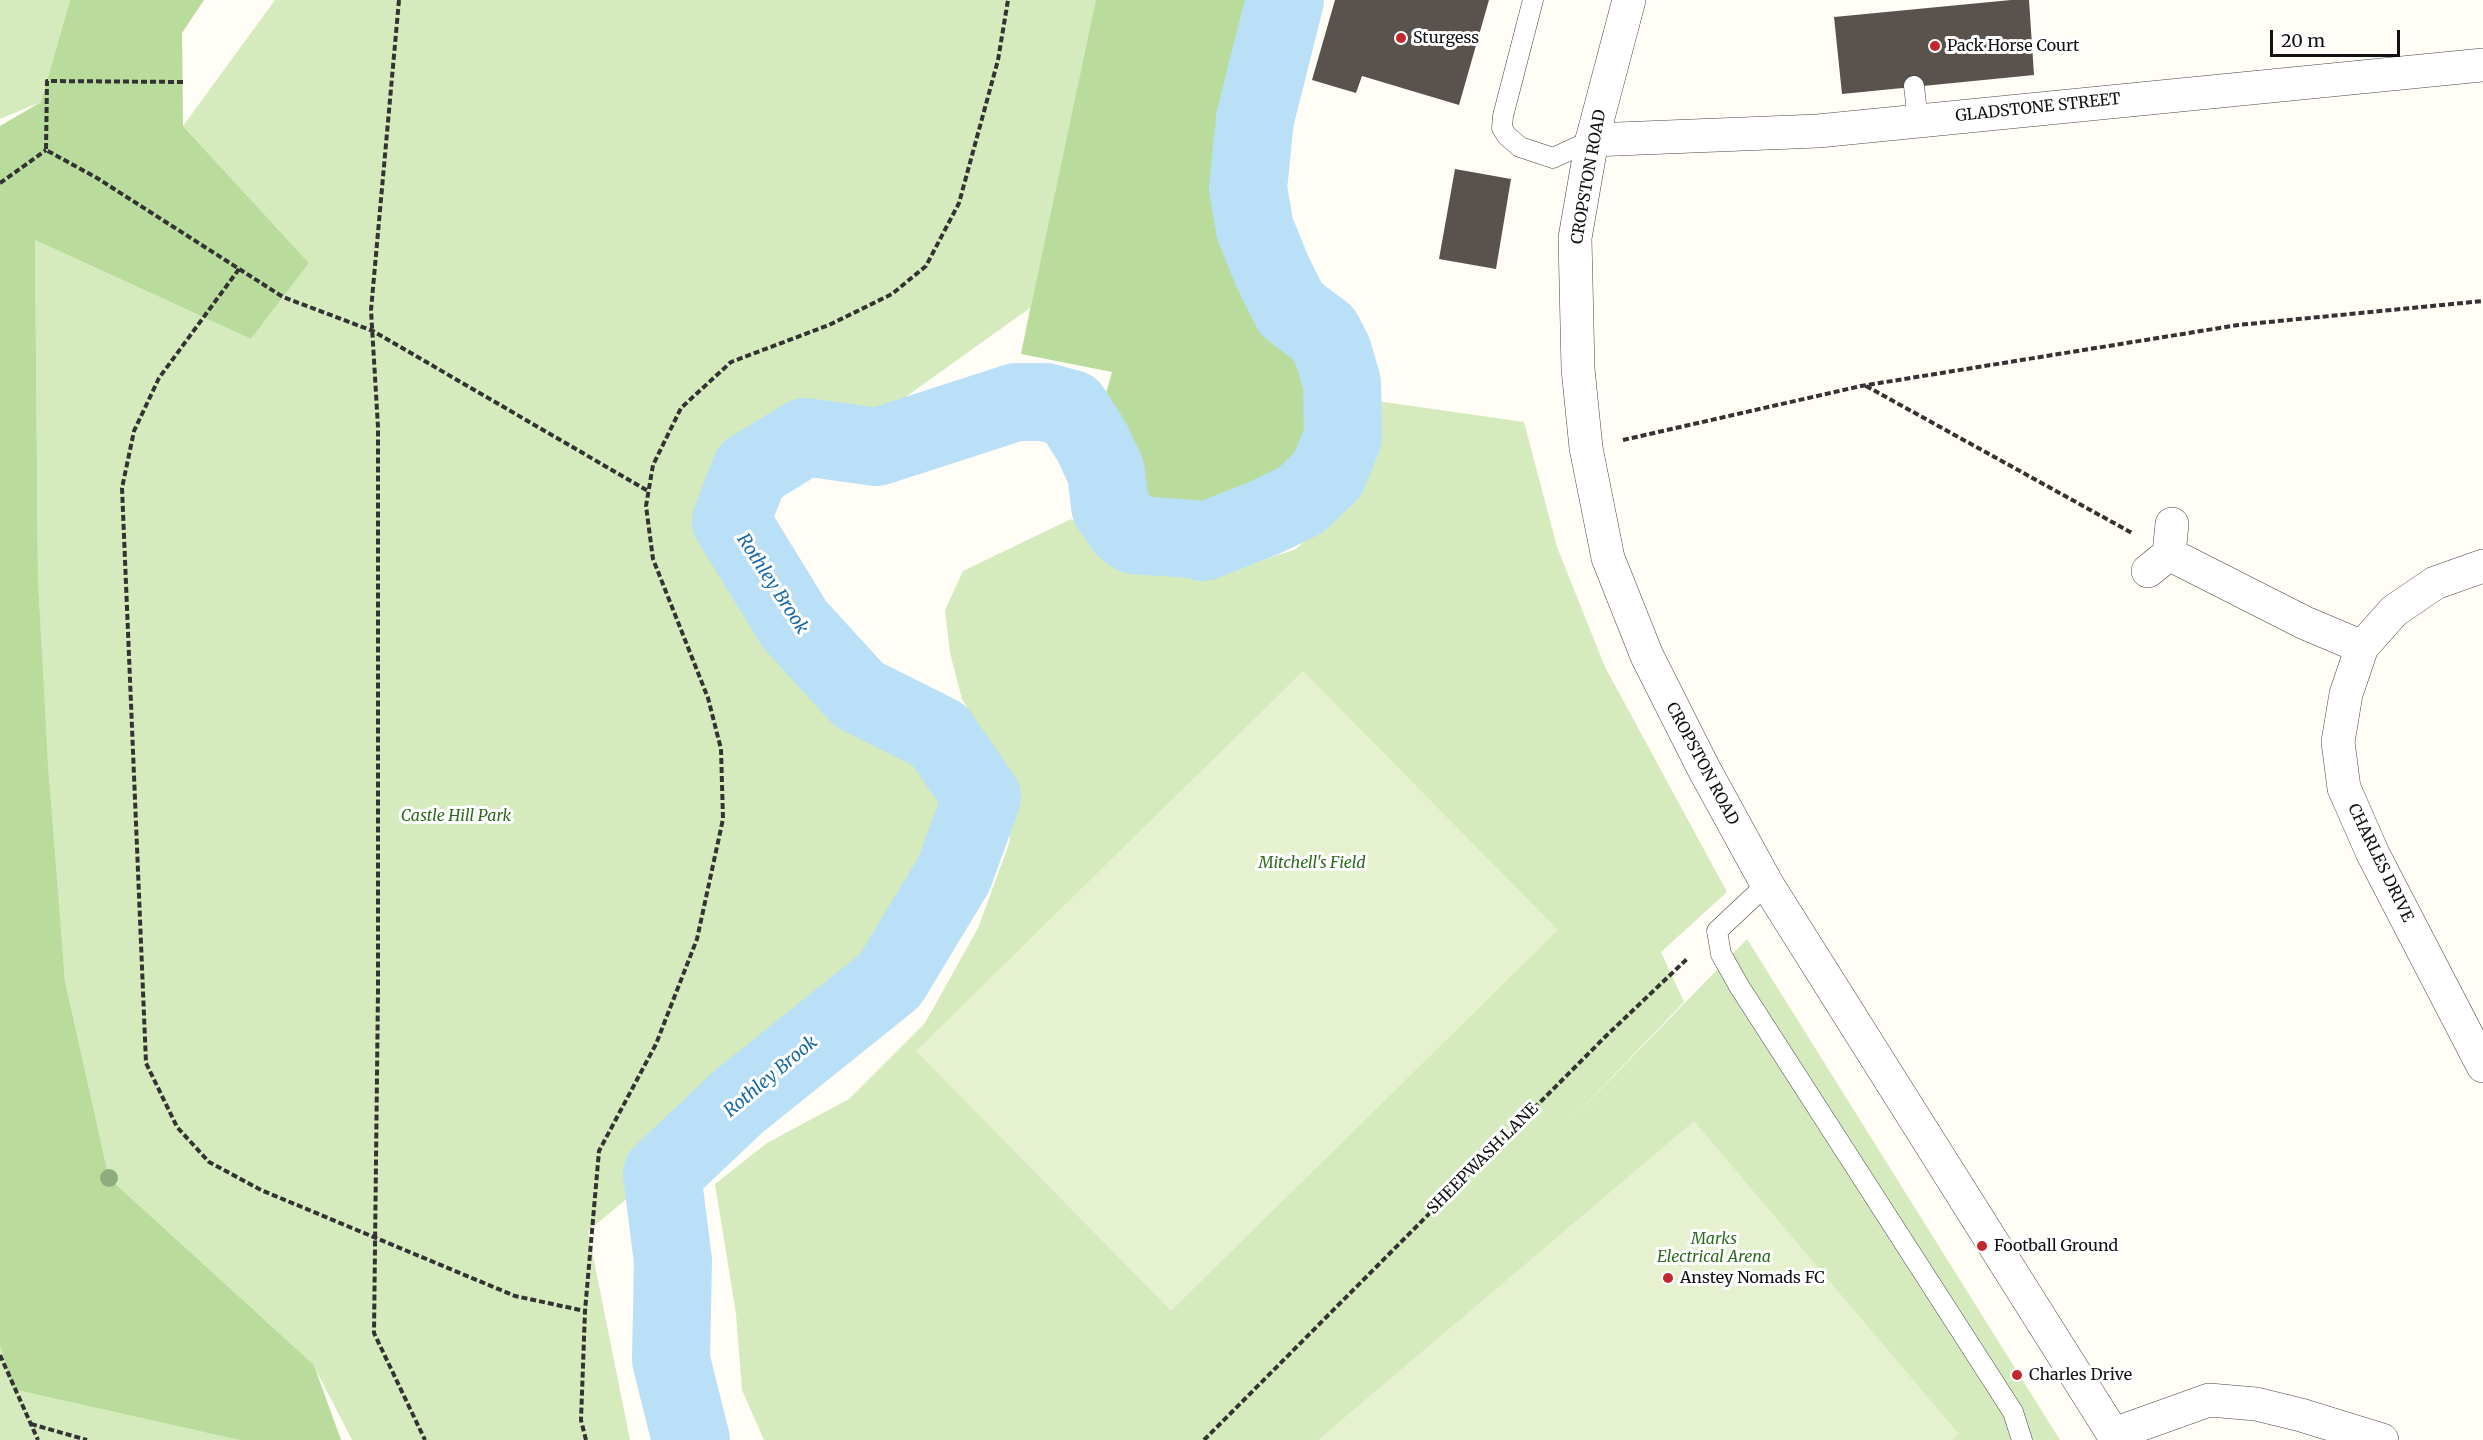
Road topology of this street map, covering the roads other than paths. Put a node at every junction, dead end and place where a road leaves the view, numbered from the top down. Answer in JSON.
{"nodes":[{"id":1,"x":1533,"y":0,"type":"edge"},
{"id":2,"x":1629,"y":0,"type":"edge"},
{"id":3,"x":2483,"y":65,"type":"edge"},
{"id":4,"x":1914,"y":86,"type":"dead end"},
{"id":5,"x":1918,"y":121,"type":"junction"},
{"id":6,"x":1592,"y":140,"type":"junction"},
{"id":7,"x":2163,"y":550,"type":"road end"},
{"id":8,"x":2483,"y":566,"type":"edge"},
{"id":9,"x":2362,"y":647,"type":"junction"},
{"id":10,"x":1767,"y":884,"type":"junction"},
{"id":11,"x":2483,"y":1066,"type":"edge"},
{"id":12,"x":2116,"y":1437,"type":"edge"},
{"id":13,"x":2022,"y":1440,"type":"edge"},
{"id":14,"x":2382,"y":1440,"type":"edge"}],
"edges":[{"from":1,"to":6,"type":"lane"},
{"from":2,"to":6,"type":"street","name":"CROPSTON ROAD"},
{"from":3,"to":5,"type":"street","name":"GLADSTONE STREET"},
{"from":4,"to":5,"type":"lane"},
{"from":5,"to":6,"type":"street","name":"GLADSTONE STREET"},
{"from":6,"to":10,"type":"street","name":"CROPSTON ROAD"},
{"from":7,"to":9,"type":"street"},
{"from":8,"to":9,"type":"street","name":"CHARLES DRIVE"},
{"from":9,"to":11,"type":"street","name":"CHARLES DRIVE"},
{"from":10,"to":12,"type":"street","name":"CROPSTON ROAD"},
{"from":10,"to":13,"type":"lane"},
{"from":12,"to":14,"type":"street"}]}
